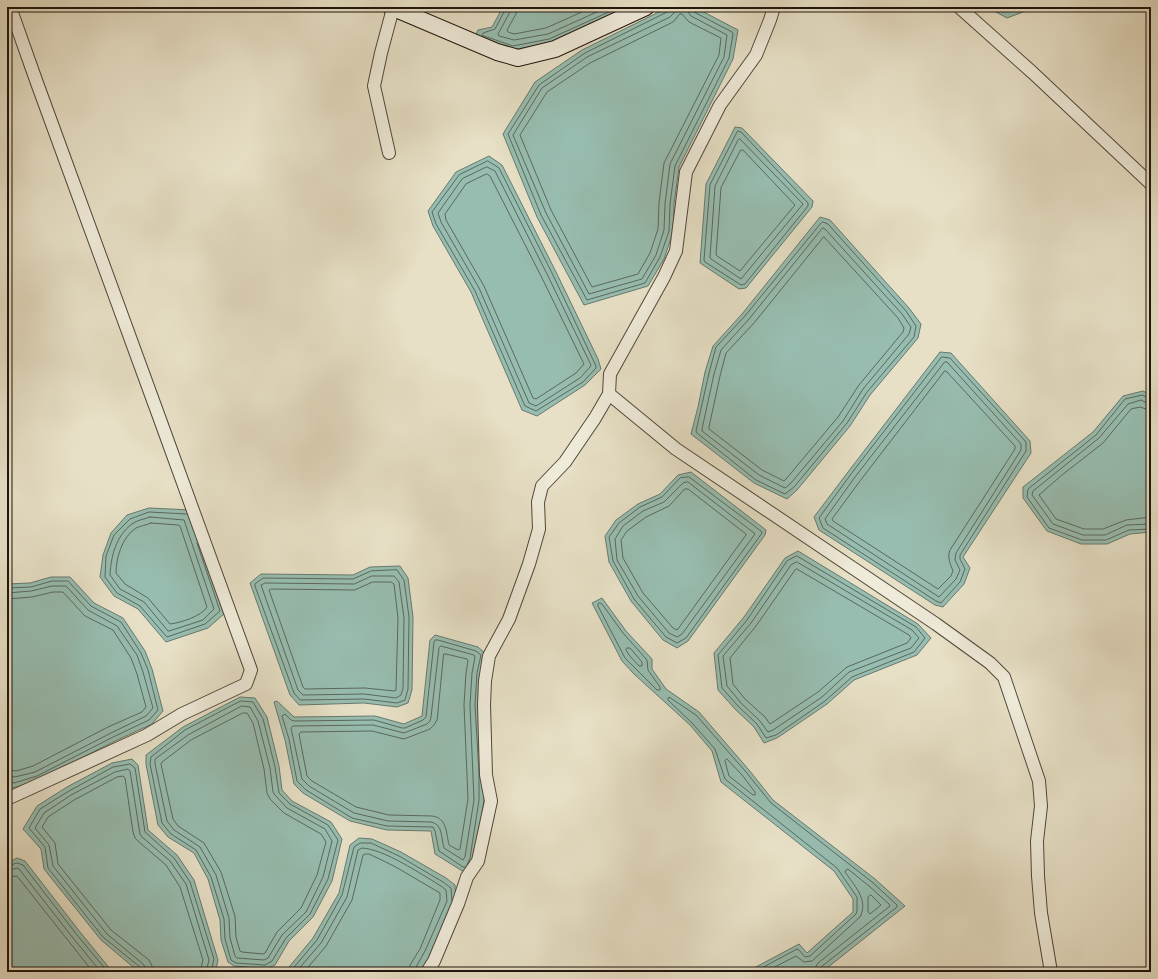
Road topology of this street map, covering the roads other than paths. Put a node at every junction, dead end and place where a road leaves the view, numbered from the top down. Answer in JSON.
{"nodes":[{"id":1,"x":10,"y":7,"type":"edge"},
{"id":2,"x":646,"y":7,"type":"edge"},
{"id":3,"x":774,"y":7,"type":"edge"},
{"id":4,"x":959,"y":7,"type":"edge"},
{"id":5,"x":393,"y":8,"type":"edge"},
{"id":6,"x":389,"y":153,"type":"dead end"},
{"id":7,"x":1151,"y":184,"type":"edge"},
{"id":8,"x":609,"y":394,"type":"junction"},
{"id":9,"x":7,"y":799,"type":"edge"},
{"id":10,"x":427,"y":972,"type":"edge"},
{"id":11,"x":1051,"y":972,"type":"edge"}],
"edges":[{"from":1,"to":9,"type":"street"},
{"from":2,"to":5,"type":"street"},
{"from":3,"to":8,"type":"street"},
{"from":4,"to":7,"type":"street"},
{"from":5,"to":6,"type":"street"},
{"from":8,"to":10,"type":"street"},
{"from":8,"to":11,"type":"street"}]}
